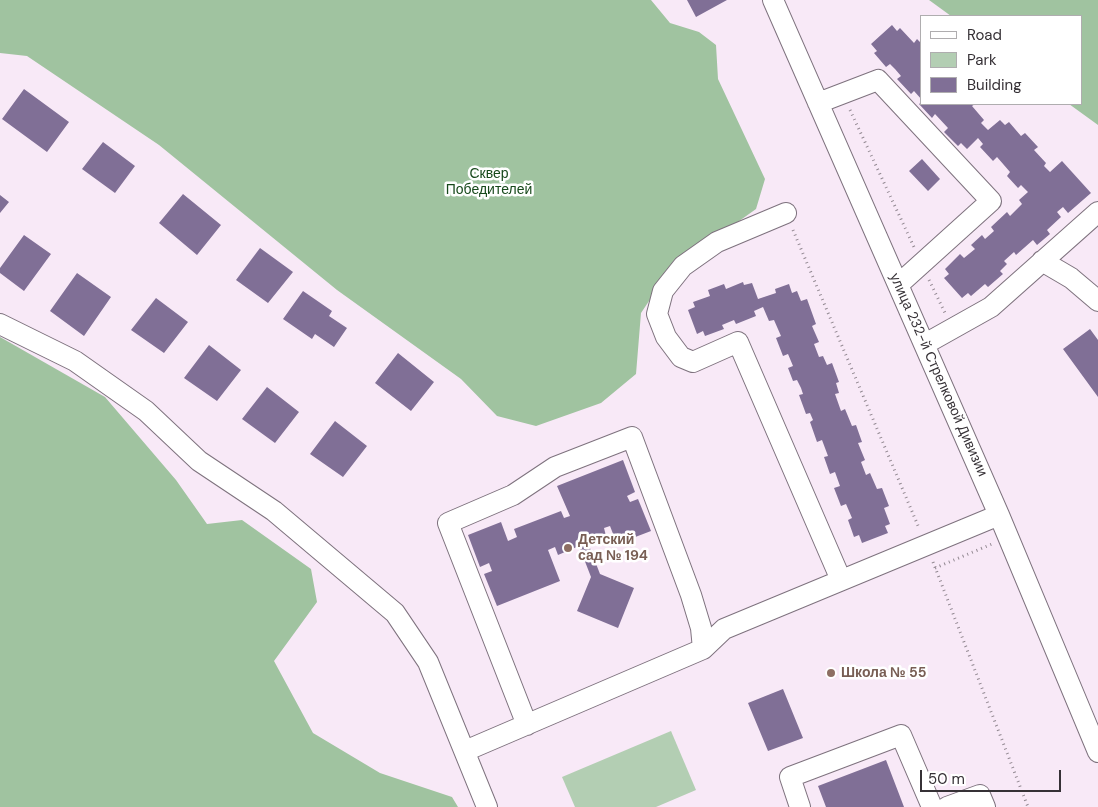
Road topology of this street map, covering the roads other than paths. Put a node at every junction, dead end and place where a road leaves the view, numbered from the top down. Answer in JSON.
{"nodes":[{"id":1,"x":773,"y":0,"type":"edge"},
{"id":2,"x":818,"y":103,"type":"junction"},
{"id":3,"x":1098,"y":212,"type":"edge"},
{"id":4,"x":786,"y":213,"type":"road end"},
{"id":5,"x":1042,"y":261,"type":"junction"},
{"id":6,"x":898,"y":284,"type":"junction"},
{"id":7,"x":1098,"y":301,"type":"edge"},
{"id":8,"x":0,"y":324,"type":"edge"},
{"id":9,"x":925,"y":344,"type":"junction"},
{"id":10,"x":999,"y":515,"type":"junction"},
{"id":11,"x":841,"y":580,"type":"junction"},
{"id":12,"x":703,"y":649,"type":"junction"},
{"id":13,"x":527,"y":725,"type":"junction"},
{"id":14,"x":465,"y":751,"type":"junction"},
{"id":15,"x":1098,"y":752,"type":"edge"},
{"id":16,"x":487,"y":807,"type":"edge"},
{"id":17,"x":800,"y":807,"type":"edge"},
{"id":18,"x":932,"y":807,"type":"edge"},
{"id":19,"x":947,"y":807,"type":"edge"},
{"id":20,"x":985,"y":807,"type":"edge"}],
"edges":[{"from":1,"to":2,"type":"street","name":"улица 232-й Стрелковой Дивизии"},
{"from":2,"to":6,"type":"street","name":"улица 232-й Стрелковой Дивизии"},
{"from":2,"to":6,"type":"street"},
{"from":3,"to":5,"type":"street"},
{"from":4,"to":11,"type":"street"},
{"from":5,"to":7,"type":"street"},
{"from":5,"to":9,"type":"street"},
{"from":6,"to":9,"type":"street","name":"улица 232-й Стрелковой Дивизии"},
{"from":8,"to":14,"type":"street"},
{"from":9,"to":10,"type":"street","name":"улица 232-й Стрелковой Дивизии"},
{"from":10,"to":11,"type":"street"},
{"from":10,"to":15,"type":"street","name":"улица 232-й Стрелковой Дивизии"},
{"from":11,"to":12,"type":"street"},
{"from":12,"to":13,"type":"street"},
{"from":12,"to":13,"type":"street"},
{"from":13,"to":14,"type":"street"},
{"from":14,"to":16,"type":"street"},
{"from":17,"to":18,"type":"street"},
{"from":19,"to":20,"type":"street"}]}
